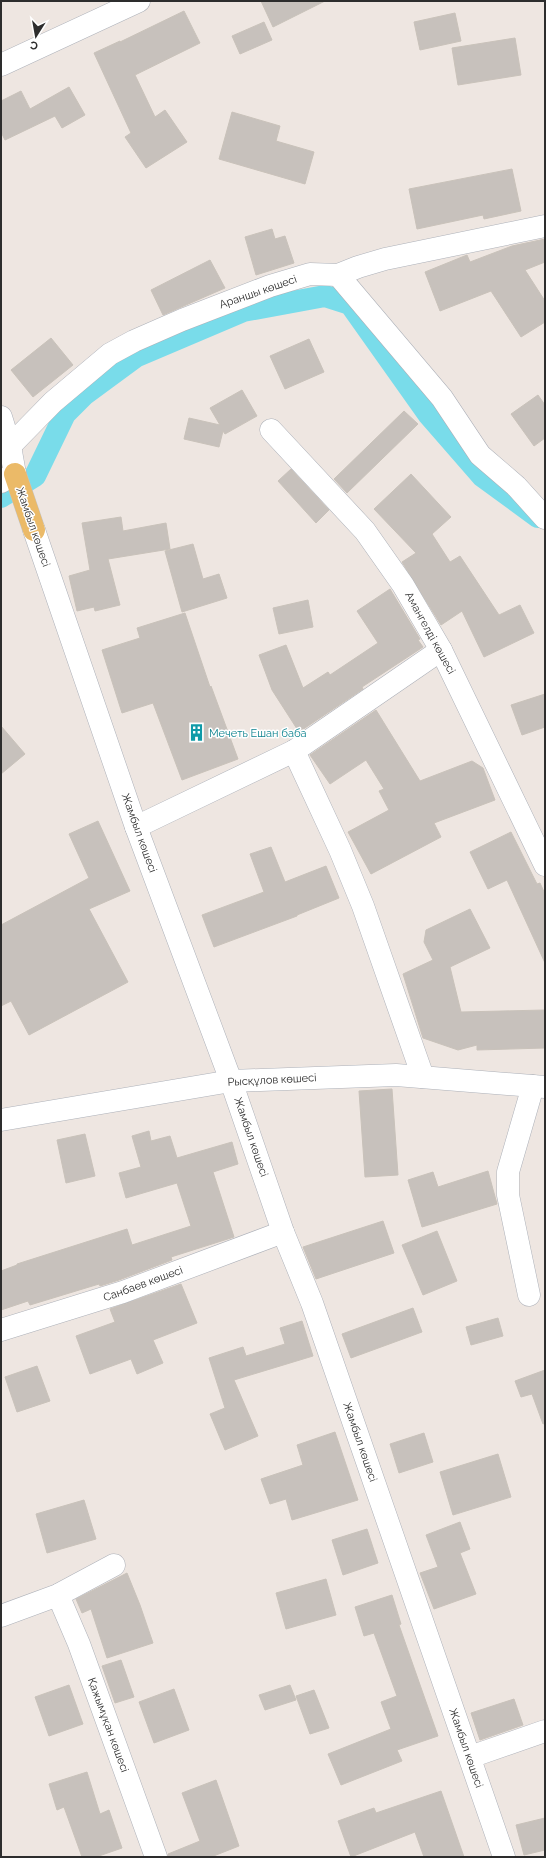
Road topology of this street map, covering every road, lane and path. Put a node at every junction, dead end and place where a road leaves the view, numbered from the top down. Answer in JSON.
{"nodes":[{"id":1,"x":139,"y":1,"type":"edge"},
{"id":2,"x":1,"y":65,"type":"edge"},
{"id":3,"x":545,"y":226,"type":"edge"},
{"id":4,"x":338,"y":275,"type":"junction"},
{"id":5,"x":1,"y":417,"type":"edge"},
{"id":6,"x":272,"y":430,"type":"dead end"},
{"id":7,"x":10,"y":446,"type":"junction"},
{"id":8,"x":10,"y":476,"type":"edge"},
{"id":9,"x":545,"y":518,"type":"edge"},
{"id":10,"x":34,"y":530,"type":"joint"},
{"id":11,"x":441,"y":650,"type":"junction"},
{"id":12,"x":294,"y":751,"type":"junction"},
{"id":13,"x":136,"y":827,"type":"junction"},
{"id":14,"x":545,"y":865,"type":"edge"},
{"id":15,"x":423,"y":1077,"type":"junction"},
{"id":16,"x":231,"y":1081,"type":"junction"},
{"id":17,"x":539,"y":1086,"type":"edge"},
{"id":18,"x":1,"y":1120,"type":"edge"},
{"id":19,"x":283,"y":1232,"type":"junction"},
{"id":20,"x":529,"y":1296,"type":"dead end"},
{"id":21,"x":1,"y":1330,"type":"edge"},
{"id":22,"x":114,"y":1565,"type":"dead end"},
{"id":23,"x":58,"y":1595,"type":"junction"},
{"id":24,"x":1,"y":1616,"type":"edge"},
{"id":25,"x":545,"y":1731,"type":"edge"},
{"id":26,"x":470,"y":1757,"type":"junction"},
{"id":27,"x":156,"y":1857,"type":"edge"},
{"id":28,"x":504,"y":1857,"type":"edge"}],
"edges":[{"from":1,"to":2,"type":"street"},
{"from":3,"to":4,"type":"street","name":"Араншы көшесі"},
{"from":4,"to":7,"type":"street","name":"Араншы көшесі"},
{"from":4,"to":9,"type":"street"},
{"from":5,"to":7,"type":"street","name":"Жамбыл көшесі"},
{"from":6,"to":11,"type":"street","name":"Амангелді көшесі"},
{"from":7,"to":8,"type":"street","name":"Жамбыл көшесі"},
{"from":8,"to":10,"type":"main road","name":"Жамбыл көшесі"},
{"from":10,"to":13,"type":"street","name":"Жамбыл көшесі"},
{"from":11,"to":12,"type":"street"},
{"from":11,"to":14,"type":"street","name":"Амангелді көшесі"},
{"from":12,"to":13,"type":"street"},
{"from":12,"to":15,"type":"street"},
{"from":13,"to":16,"type":"street","name":"Жамбыл көшесі"},
{"from":15,"to":16,"type":"street","name":"Рысқұлов көшесі"},
{"from":15,"to":17,"type":"street","name":"Рысқұлов көшесі"},
{"from":16,"to":18,"type":"street","name":"Рысқұлов көшесі"},
{"from":16,"to":19,"type":"street","name":"Жамбыл көшесі"},
{"from":17,"to":20,"type":"street"},
{"from":19,"to":21,"type":"street","name":"Санбаев көшесі"},
{"from":19,"to":26,"type":"street","name":"Жамбыл көшесі"},
{"from":22,"to":23,"type":"street"},
{"from":23,"to":24,"type":"street"},
{"from":23,"to":27,"type":"street","name":"Қажымұқан көшесі"},
{"from":25,"to":26,"type":"street"},
{"from":26,"to":28,"type":"street","name":"Жамбыл көшесі"}]}
